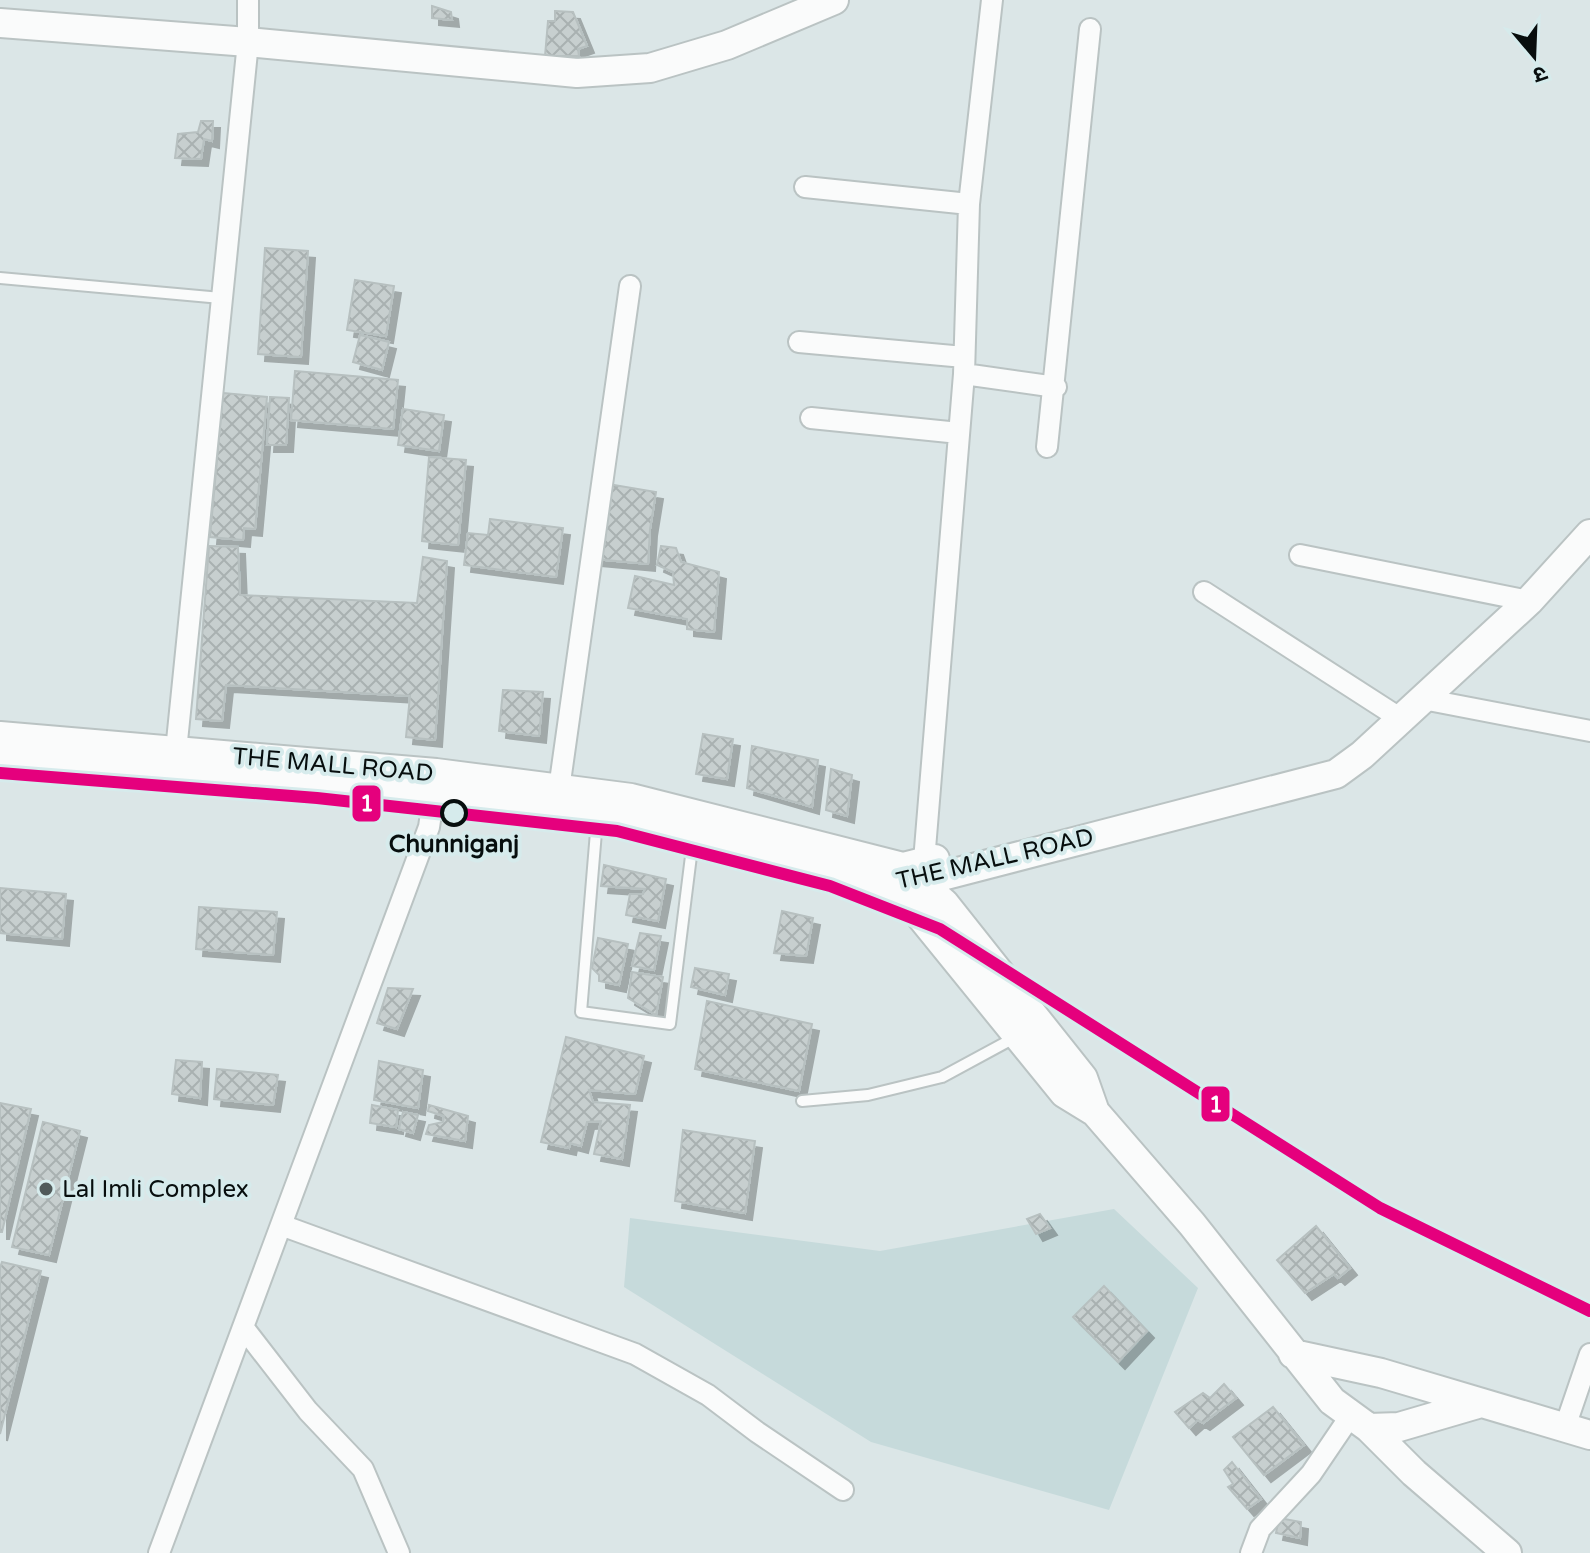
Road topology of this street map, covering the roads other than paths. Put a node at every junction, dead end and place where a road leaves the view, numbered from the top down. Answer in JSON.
{"nodes":[{"id":1,"x":248,"y":0,"type":"edge"},
{"id":2,"x":834,"y":0,"type":"edge"},
{"id":3,"x":992,"y":0,"type":"edge"},
{"id":4,"x":0,"y":23,"type":"edge"},
{"id":5,"x":1090,"y":29,"type":"dead end"},
{"id":6,"x":248,"y":42,"type":"junction"},
{"id":7,"x":805,"y":187,"type":"dead end"},
{"id":8,"x":969,"y":204,"type":"junction"},
{"id":9,"x":0,"y":278,"type":"edge"},
{"id":10,"x":630,"y":286,"type":"dead end"},
{"id":11,"x":221,"y":298,"type":"junction"},
{"id":12,"x":799,"y":342,"type":"dead end"},
{"id":13,"x":964,"y":366,"type":"junction"},
{"id":14,"x":1056,"y":387,"type":"junction"},
{"id":15,"x":811,"y":418,"type":"dead end"},
{"id":16,"x":959,"y":433,"type":"junction"},
{"id":17,"x":1047,"y":447,"type":"dead end"},
{"id":18,"x":1590,"y":534,"type":"edge"},
{"id":19,"x":1300,"y":555,"type":"dead end"},
{"id":20,"x":1204,"y":592,"type":"dead end"},
{"id":21,"x":1529,"y":601,"type":"junction"},
{"id":22,"x":1423,"y":699,"type":"junction"},
{"id":23,"x":1401,"y":719,"type":"junction"},
{"id":24,"x":1590,"y":731,"type":"edge"},
{"id":25,"x":0,"y":736,"type":"edge"},
{"id":26,"x":176,"y":751,"type":"junction"},
{"id":27,"x":0,"y":764,"type":"edge"},
{"id":28,"x":434,"y":786,"type":"junction"},
{"id":29,"x":559,"y":789,"type":"junction"},
{"id":30,"x":597,"y":818,"type":"junction"},
{"id":31,"x":694,"y":838,"type":"junction"},
{"id":32,"x":904,"y":871,"type":"junction"},
{"id":33,"x":1018,"y":1036,"type":"junction"},
{"id":34,"x":802,"y":1101,"type":"dead end"},
{"id":35,"x":1095,"y":1112,"type":"junction"},
{"id":36,"x":281,"y":1225,"type":"junction"},
{"id":37,"x":243,"y":1327,"type":"junction"},
{"id":38,"x":1293,"y":1354,"type":"junction"},
{"id":39,"x":1590,"y":1354,"type":"edge"},
{"id":40,"x":1482,"y":1402,"type":"junction"},
{"id":41,"x":1360,"y":1422,"type":"junction"},
{"id":42,"x":1578,"y":1431,"type":"edge"},
{"id":43,"x":843,"y":1490,"type":"dead end"},
{"id":44,"x":159,"y":1553,"type":"edge"},
{"id":45,"x":399,"y":1553,"type":"edge"},
{"id":46,"x":1251,"y":1553,"type":"edge"},
{"id":47,"x":1507,"y":1553,"type":"edge"}],
"edges":[{"from":1,"to":6,"type":"street"},
{"from":2,"to":6,"type":"main road"},
{"from":3,"to":8,"type":"street"},
{"from":4,"to":6,"type":"main road"},
{"from":5,"to":14,"type":"street"},
{"from":6,"to":11,"type":"street"},
{"from":7,"to":8,"type":"street"},
{"from":8,"to":13,"type":"street"},
{"from":9,"to":11,"type":"lane"},
{"from":10,"to":29,"type":"street"},
{"from":11,"to":26,"type":"street"},
{"from":12,"to":13,"type":"street"},
{"from":13,"to":14,"type":"street"},
{"from":13,"to":16,"type":"street"},
{"from":14,"to":17,"type":"street"},
{"from":15,"to":16,"type":"street"},
{"from":16,"to":32,"type":"street"},
{"from":18,"to":21,"type":"main road","name":"THE MALL ROAD"},
{"from":19,"to":21,"type":"street"},
{"from":20,"to":23,"type":"street"},
{"from":21,"to":22,"type":"main road","name":"THE MALL ROAD"},
{"from":22,"to":23,"type":"main road","name":"THE MALL ROAD"},
{"from":22,"to":24,"type":"street"},
{"from":23,"to":32,"type":"main road","name":"THE MALL ROAD"},
{"from":25,"to":26,"type":"main road","name":"THE MALL ROAD"},
{"from":26,"to":28,"type":"main road","name":"THE MALL ROAD"},
{"from":27,"to":28,"type":"main road","name":"THE MALL ROAD"},
{"from":28,"to":29,"type":"main road","name":"THE MALL ROAD"},
{"from":28,"to":30,"type":"main road","name":"THE MALL ROAD"},
{"from":28,"to":36,"type":"street"},
{"from":29,"to":32,"type":"main road","name":"THE MALL ROAD"},
{"from":30,"to":31,"type":"main road","name":"THE MALL ROAD"},
{"from":30,"to":31,"type":"lane"},
{"from":31,"to":32,"type":"main road","name":"THE MALL ROAD"},
{"from":32,"to":33,"type":"main road"},
{"from":32,"to":35,"type":"main road"},
{"from":33,"to":34,"type":"lane"},
{"from":33,"to":35,"type":"main road"},
{"from":35,"to":38,"type":"main road"},
{"from":36,"to":37,"type":"street"},
{"from":36,"to":43,"type":"street"},
{"from":37,"to":44,"type":"street"},
{"from":37,"to":45,"type":"street"},
{"from":38,"to":40,"type":"main road"},
{"from":38,"to":41,"type":"main road"},
{"from":39,"to":42,"type":"street"},
{"from":40,"to":41,"type":"main road"},
{"from":40,"to":42,"type":"main road"},
{"from":41,"to":46,"type":"street"},
{"from":41,"to":47,"type":"main road"}]}
